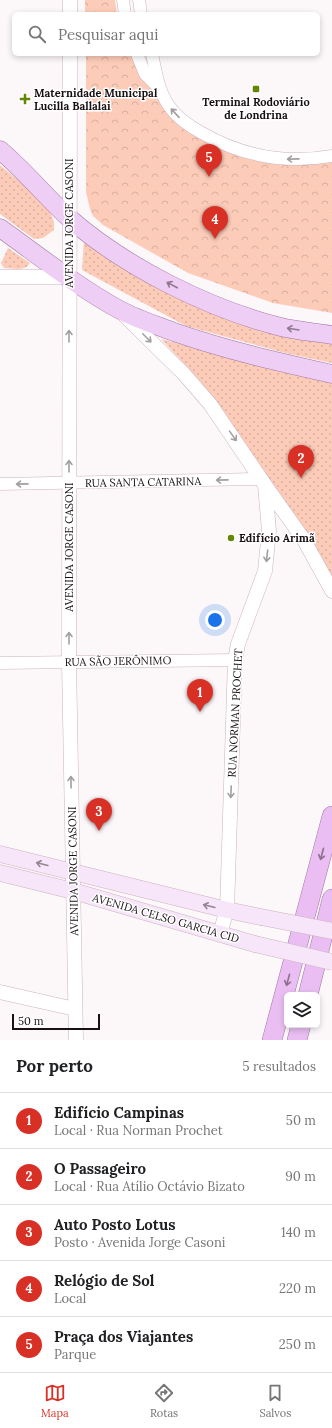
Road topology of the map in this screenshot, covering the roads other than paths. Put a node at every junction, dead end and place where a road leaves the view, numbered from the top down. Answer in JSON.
{"nodes":[{"id":1,"x":70,"y":0,"type":"edge"},
{"id":2,"x":123,"y":0,"type":"edge"},
{"id":3,"x":139,"y":0,"type":"edge"},
{"id":4,"x":70,"y":12,"type":"edge"},
{"id":5,"x":125,"y":12,"type":"edge"},
{"id":6,"x":141,"y":12,"type":"edge"},
{"id":7,"x":70,"y":56,"type":"edge"},
{"id":8,"x":138,"y":56,"type":"edge"},
{"id":9,"x":152,"y":56,"type":"edge"},
{"id":10,"x":159,"y":88,"type":"junction"},
{"id":11,"x":0,"y":150,"type":"edge"},
{"id":12,"x":332,"y":156,"type":"edge"},
{"id":13,"x":69,"y":218,"type":"junction"},
{"id":14,"x":0,"y":228,"type":"edge"},
{"id":15,"x":0,"y":277,"type":"edge"},
{"id":16,"x":69,"y":277,"type":"junction"},
{"id":17,"x":120,"y":310,"type":"junction"},
{"id":18,"x":332,"y":335,"type":"edge"},
{"id":19,"x":332,"y":374,"type":"edge"},
{"id":20,"x":263,"y":482,"type":"junction"},
{"id":21,"x":69,"y":483,"type":"junction"},
{"id":22,"x":0,"y":484,"type":"edge"},
{"id":23,"x":332,"y":591,"type":"edge"},
{"id":24,"x":235,"y":660,"type":"junction"},
{"id":25,"x":69,"y":662,"type":"junction"},
{"id":26,"x":0,"y":663,"type":"edge"},
{"id":27,"x":332,"y":816,"type":"edge"},
{"id":28,"x":0,"y":854,"type":"edge"},
{"id":29,"x":73,"y":872,"type":"junction"},
{"id":30,"x":0,"y":873,"type":"edge"},
{"id":31,"x":73,"y":891,"type":"junction"},
{"id":32,"x":332,"y":899,"type":"edge"},
{"id":33,"x":227,"y":910,"type":"junction"},
{"id":34,"x":332,"y":930,"type":"edge"},
{"id":35,"x":220,"y":933,"type":"junction"},
{"id":36,"x":332,"y":962,"type":"edge"},
{"id":37,"x":0,"y":992,"type":"edge"},
{"id":38,"x":309,"y":992,"type":"edge"},
{"id":39,"x":76,"y":1009,"type":"junction"},
{"id":40,"x":300,"y":1028,"type":"edge"},
{"id":41,"x":76,"y":1040,"type":"edge"},
{"id":42,"x":272,"y":1040,"type":"edge"},
{"id":43,"x":297,"y":1040,"type":"edge"}],
"edges":[{"from":1,"to":4,"type":"street"},
{"from":2,"to":5,"type":"street"},
{"from":3,"to":6,"type":"street"},
{"from":7,"to":13,"type":"street","name":"AVENIDA JORGE CASONI"},
{"from":8,"to":10,"type":"street"},
{"from":9,"to":10,"type":"street"},
{"from":12,"to":10,"type":"street","one_way":true},
{"from":11,"to":13,"type":"main road"},
{"from":13,"to":16,"type":"street","name":"AVENIDA JORGE CASONI"},
{"from":18,"to":13,"type":"main road","one_way":true},
{"from":14,"to":16,"type":"main road"},
{"from":15,"to":16,"type":"street"},
{"from":16,"to":17,"type":"main road"},
{"from":21,"to":16,"type":"street","name":"AVENIDA JORGE CASONI","one_way":true},
{"from":17,"to":19,"type":"main road"},
{"from":17,"to":20,"type":"street","one_way":true},
{"from":20,"to":21,"type":"street","name":"RUA SANTA CATARINA","one_way":true},
{"from":20,"to":23,"type":"street"},
{"from":20,"to":24,"type":"street","name":"RUA NORMAN PROCHET","one_way":true},
{"from":21,"to":22,"type":"street","name":"RUA SANTA CATARINA","one_way":true},
{"from":25,"to":21,"type":"street","name":"AVENIDA JORGE CASONI","one_way":true},
{"from":24,"to":25,"type":"street","name":"RUA SÃO JERÔNIMO"},
{"from":24,"to":33,"type":"street","name":"RUA NORMAN PROCHET","one_way":true},
{"from":25,"to":26,"type":"street","name":"RUA SÃO JERÔNIMO"},
{"from":29,"to":25,"type":"street","name":"AVENIDA JORGE CASONI","one_way":true},
{"from":27,"to":42,"type":"highway","one_way":true},
{"from":29,"to":28,"type":"main road","name":"AVENIDA CELSO GARCIA CID","one_way":true},
{"from":29,"to":31,"type":"street","name":"AVENIDA JORGE CASONI"},
{"from":33,"to":29,"type":"main road","name":"AVENIDA CELSO GARCIA CID","one_way":true},
{"from":30,"to":31,"type":"main road","name":"AVENIDA CELSO GARCIA CID"},
{"from":31,"to":35,"type":"main road","name":"AVENIDA CELSO GARCIA CID"},
{"from":31,"to":39,"type":"street","name":"AVENIDA JORGE CASONI"},
{"from":32,"to":38,"type":"highway"},
{"from":33,"to":34,"type":"main road","name":"AVENIDA CELSO GARCIA CID","bridge":true},
{"from":33,"to":35,"type":"street","name":"RUA NORMAN PROCHET"},
{"from":35,"to":36,"type":"main road","name":"AVENIDA CELSO GARCIA CID","bridge":true},
{"from":37,"to":39,"type":"street"},
{"from":39,"to":41,"type":"street","name":"AVENIDA JORGE CASONI"},
{"from":40,"to":43,"type":"highway"}]}
